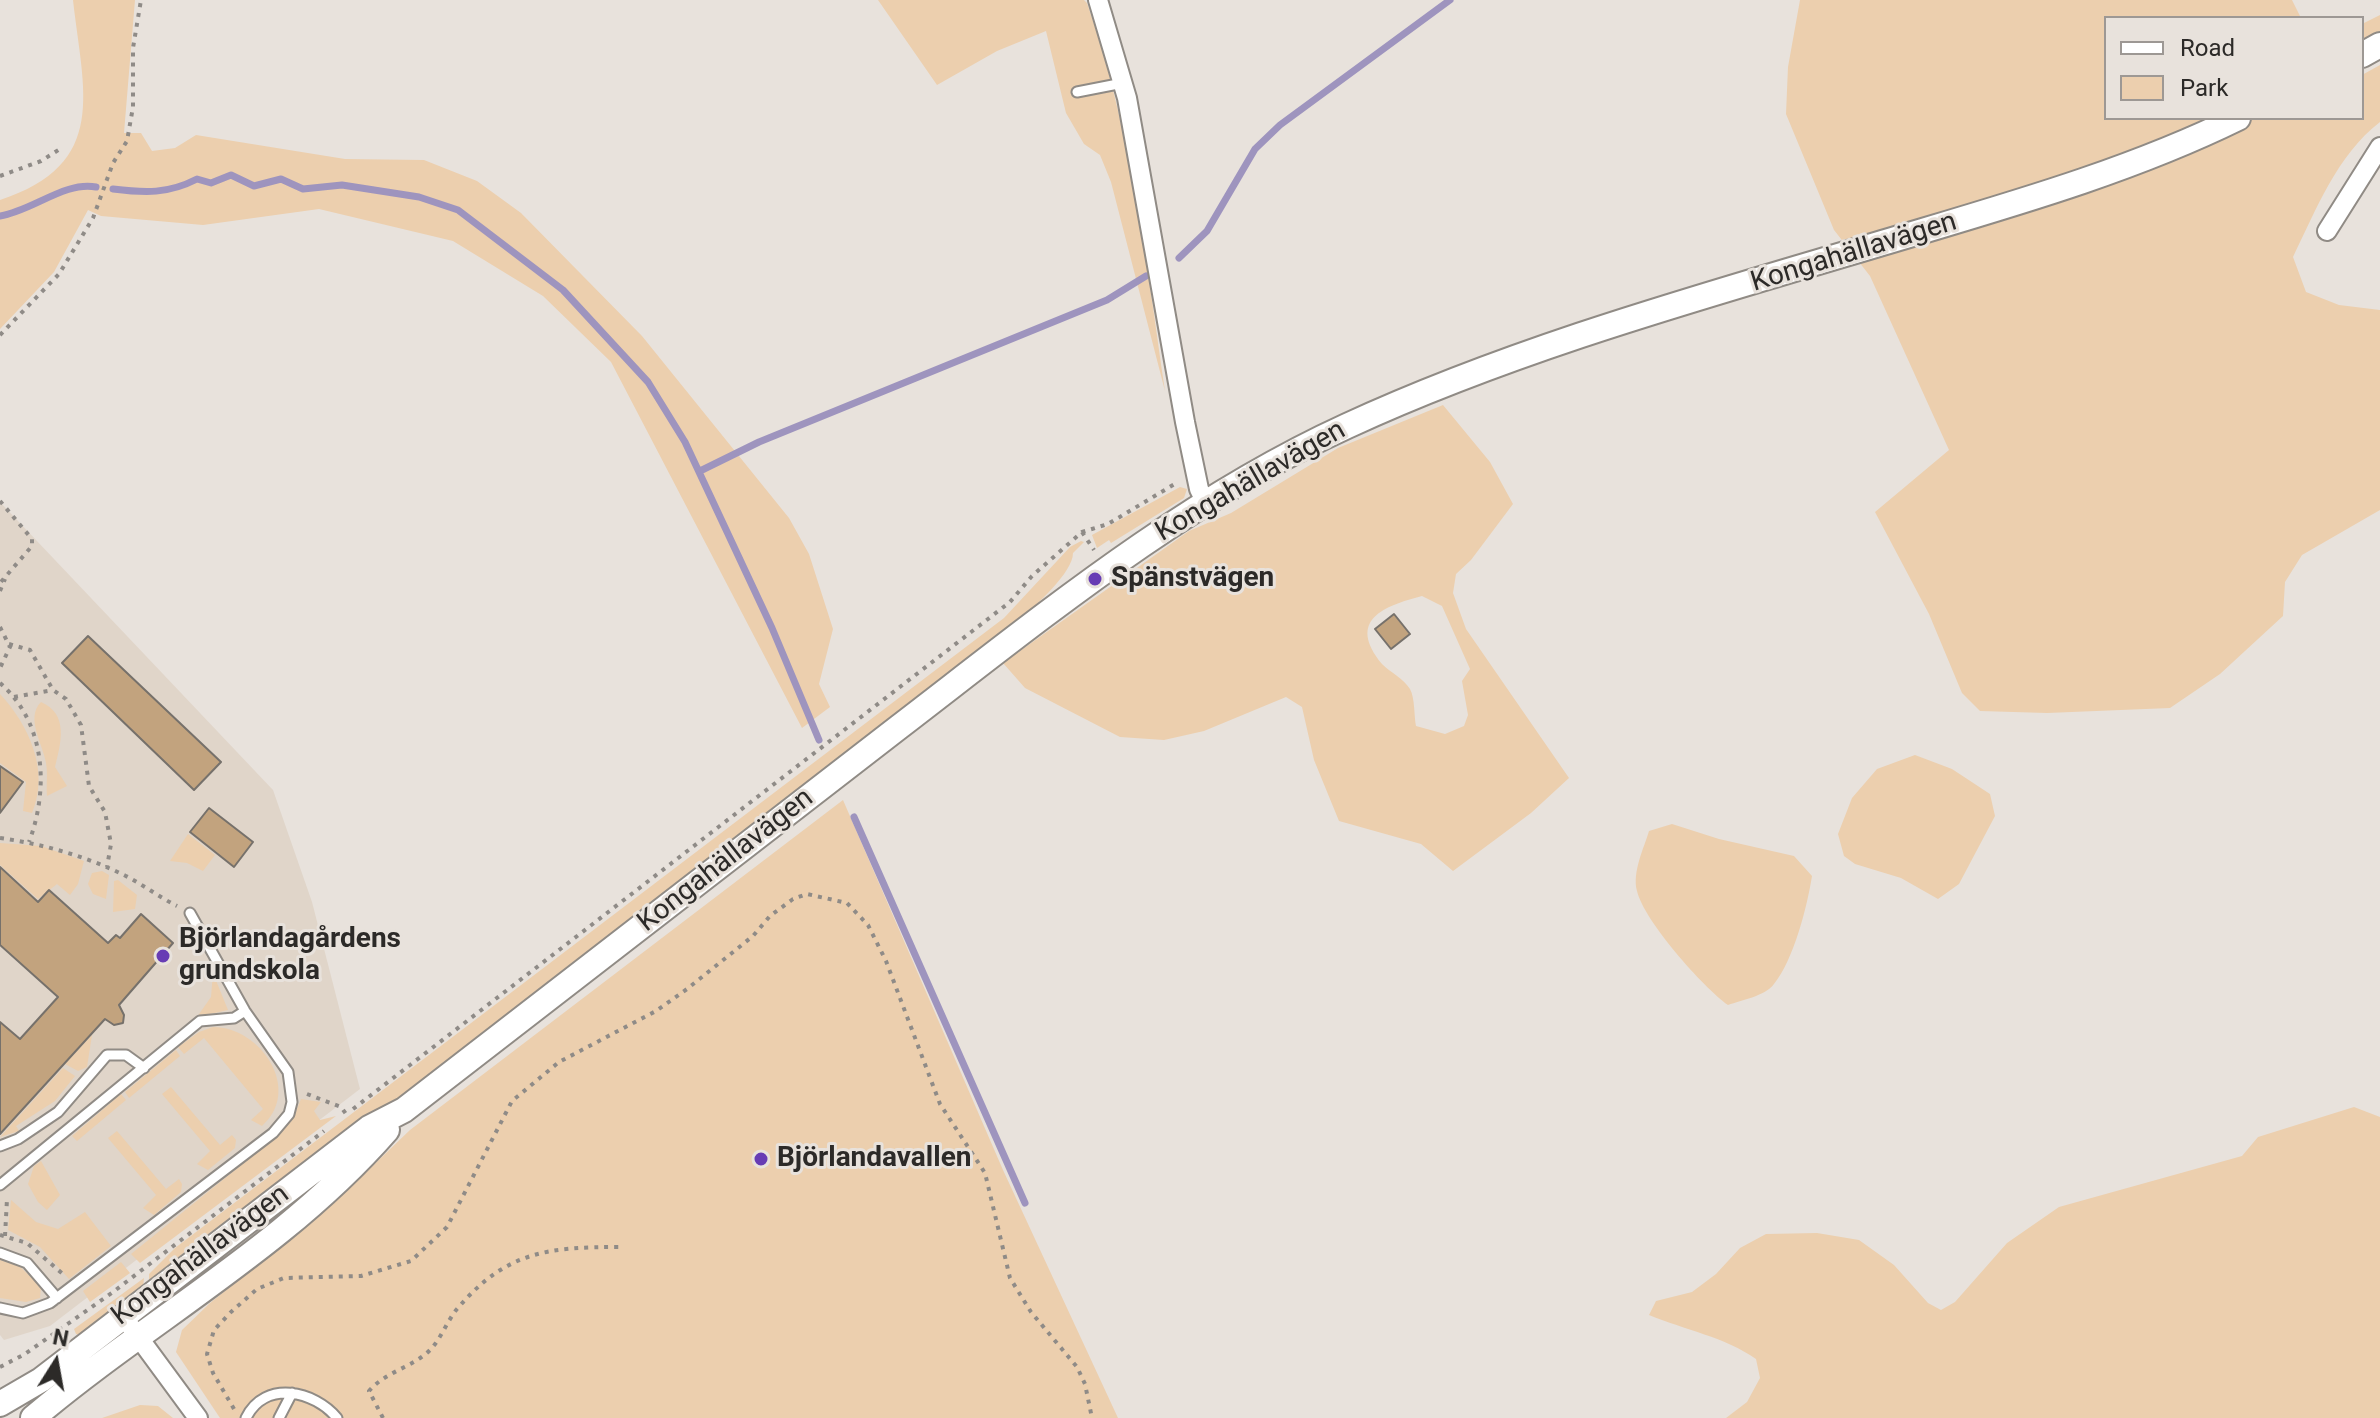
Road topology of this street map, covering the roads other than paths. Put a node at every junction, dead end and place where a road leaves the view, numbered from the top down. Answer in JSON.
{"nodes":[{"id":1,"x":1098,"y":0,"type":"edge"},
{"id":2,"x":1123,"y":83,"type":"junction"},
{"id":3,"x":1077,"y":92,"type":"dead end"},
{"id":4,"x":2233,"y":120,"type":"edge"},
{"id":5,"x":2380,"y":147,"type":"edge"},
{"id":6,"x":2327,"y":231,"type":"dead end"},
{"id":7,"x":1206,"y":503,"type":"junction"},
{"id":8,"x":190,"y":913,"type":"road end"},
{"id":9,"x":245,"y":1011,"type":"junction"},
{"id":10,"x":144,"y":1068,"type":"junction"},
{"id":11,"x":0,"y":1146,"type":"edge"},
{"id":12,"x":0,"y":1188,"type":"edge"},
{"id":13,"x":0,"y":1253,"type":"edge"},
{"id":14,"x":57,"y":1298,"type":"junction"},
{"id":15,"x":0,"y":1308,"type":"edge"},
{"id":16,"x":130,"y":1326,"type":"junction"},
{"id":17,"x":292,"y":1393,"type":"junction"},
{"id":18,"x":0,"y":1404,"type":"edge"},
{"id":19,"x":33,"y":1418,"type":"edge"},
{"id":20,"x":198,"y":1418,"type":"edge"},
{"id":21,"x":246,"y":1418,"type":"edge"},
{"id":22,"x":279,"y":1418,"type":"edge"},
{"id":23,"x":337,"y":1418,"type":"edge"}],
"edges":[{"from":1,"to":2,"type":"street"},
{"from":2,"to":3,"type":"lane"},
{"from":2,"to":7,"type":"street"},
{"from":4,"to":7,"type":"street","name":"Kongahällavägen"},
{"from":5,"to":6,"type":"street"},
{"from":7,"to":16,"type":"street","name":"Kongahällavägen"},
{"from":8,"to":9,"type":"lane"},
{"from":9,"to":10,"type":"lane"},
{"from":9,"to":14,"type":"lane"},
{"from":10,"to":11,"type":"lane"},
{"from":10,"to":12,"type":"lane"},
{"from":13,"to":14,"type":"lane"},
{"from":14,"to":15,"type":"lane"},
{"from":16,"to":18,"type":"street","name":"Kongahällavägen"},
{"from":16,"to":19,"type":"street","name":"Kongahällavägen"},
{"from":16,"to":20,"type":"street"},
{"from":17,"to":21,"type":"lane"},
{"from":17,"to":22,"type":"lane"},
{"from":17,"to":23,"type":"lane"}]}
